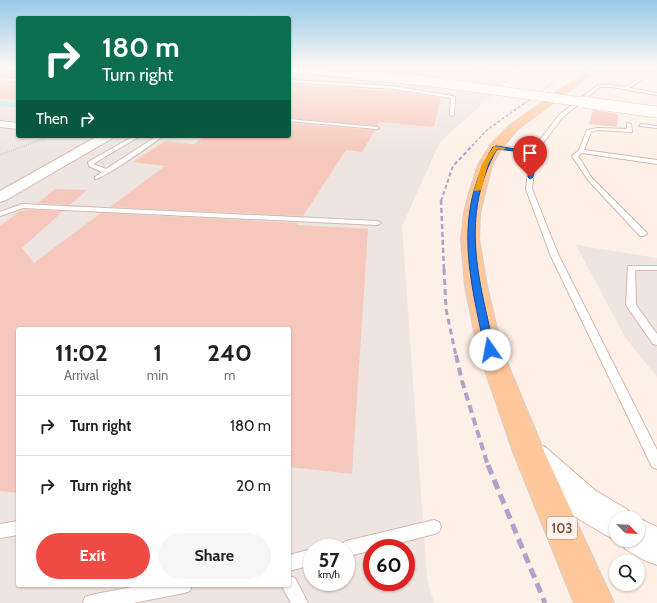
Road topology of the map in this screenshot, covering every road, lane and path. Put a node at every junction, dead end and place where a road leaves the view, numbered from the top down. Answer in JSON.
{"nodes":[{"id":1,"x":450,"y":96,"type":"edge"},
{"id":2,"x":539,"y":96,"type":"edge"},
{"id":3,"x":547,"y":96,"type":"edge"},
{"id":4,"x":556,"y":96,"type":"edge"},
{"id":5,"x":561,"y":96,"type":"edge"},
{"id":6,"x":586,"y":96,"type":"edge"},
{"id":7,"x":657,"y":109,"type":"edge"},
{"id":8,"x":657,"y":112,"type":"edge"},
{"id":9,"x":452,"y":115,"type":"dead end"},
{"id":10,"x":524,"y":119,"type":"junction"},
{"id":11,"x":291,"y":120,"type":"edge"},
{"id":12,"x":0,"y":124,"type":"edge"},
{"id":13,"x":629,"y":124,"type":"dead end"},
{"id":14,"x":641,"y":125,"type":"dead end"},
{"id":15,"x":16,"y":126,"type":"edge"},
{"id":16,"x":657,"y":127,"type":"edge"},
{"id":17,"x":377,"y":128,"type":"dead end"},
{"id":18,"x":46,"y":138,"type":"edge"},
{"id":19,"x":104,"y":138,"type":"edge"},
{"id":20,"x":134,"y":138,"type":"edge"},
{"id":21,"x":157,"y":138,"type":"edge"},
{"id":22,"x":496,"y":147,"type":"junction"},
{"id":23,"x":581,"y":151,"type":"junction"},
{"id":24,"x":533,"y":152,"type":"junction"},
{"id":25,"x":0,"y":155,"type":"edge"},
{"id":26,"x":657,"y":162,"type":"edge"},
{"id":27,"x":107,"y":172,"type":"junction"},
{"id":28,"x":97,"y":178,"type":"dead end"},
{"id":29,"x":0,"y":198,"type":"edge"},
{"id":30,"x":0,"y":214,"type":"edge"},
{"id":31,"x":377,"y":223,"type":"dead end"},
{"id":32,"x":643,"y":234,"type":"dead end"},
{"id":33,"x":657,"y":268,"type":"edge"},
{"id":34,"x":657,"y":341,"type":"edge"},
{"id":35,"x":529,"y":452,"type":"junction"},
{"id":36,"x":657,"y":463,"type":"edge"},
{"id":37,"x":609,"y":518,"type":"edge"},
{"id":38,"x":434,"y":527,"type":"dead end"},
{"id":39,"x":16,"y":528,"type":"edge"},
{"id":40,"x":0,"y":531,"type":"edge"},
{"id":41,"x":645,"y":540,"type":"edge"},
{"id":42,"x":355,"y":547,"type":"edge"},
{"id":43,"x":657,"y":548,"type":"edge"},
{"id":44,"x":303,"y":559,"type":"edge"},
{"id":45,"x":291,"y":562,"type":"edge"},
{"id":46,"x":174,"y":587,"type":"edge"},
{"id":47,"x":291,"y":587,"type":"edge"},
{"id":48,"x":91,"y":603,"type":"edge"},
{"id":49,"x":300,"y":603,"type":"edge"},
{"id":50,"x":594,"y":603,"type":"edge"}],
"edges":[{"from":1,"to":9,"type":"lane"},
{"from":2,"to":8,"type":"street","bridge":true},
{"from":3,"to":10,"type":"main road","number":"103"},
{"from":4,"to":10,"type":"main road"},
{"from":5,"to":7,"type":"street","bridge":true},
{"from":6,"to":24,"type":"lane"},
{"from":10,"to":22,"type":"main road","number":"103"},
{"from":11,"to":17,"type":"lane"},
{"from":12,"to":15,"type":"street"},
{"from":13,"to":23,"type":"lane"},
{"from":14,"to":16,"type":"lane"},
{"from":18,"to":25,"type":"path"},
{"from":19,"to":29,"type":"street"},
{"from":20,"to":27,"type":"lane"},
{"from":21,"to":27,"type":"lane"},
{"from":22,"to":24,"type":"lane"},
{"from":22,"to":35,"type":"main road","number":"103"},
{"from":23,"to":26,"type":"lane"},
{"from":23,"to":32,"type":"lane"},
{"from":24,"to":36,"type":"lane"},
{"from":27,"to":28,"type":"lane"},
{"from":30,"to":31,"type":"lane"},
{"from":33,"to":34,"type":"lane"},
{"from":35,"to":37,"type":"street"},
{"from":35,"to":50,"type":"main road","number":"103"},
{"from":38,"to":42,"type":"lane"},
{"from":39,"to":40,"type":"lane"},
{"from":41,"to":43,"type":"street"},
{"from":44,"to":45,"type":"lane"},
{"from":46,"to":48,"type":"lane"},
{"from":47,"to":49,"type":"lane"}]}
